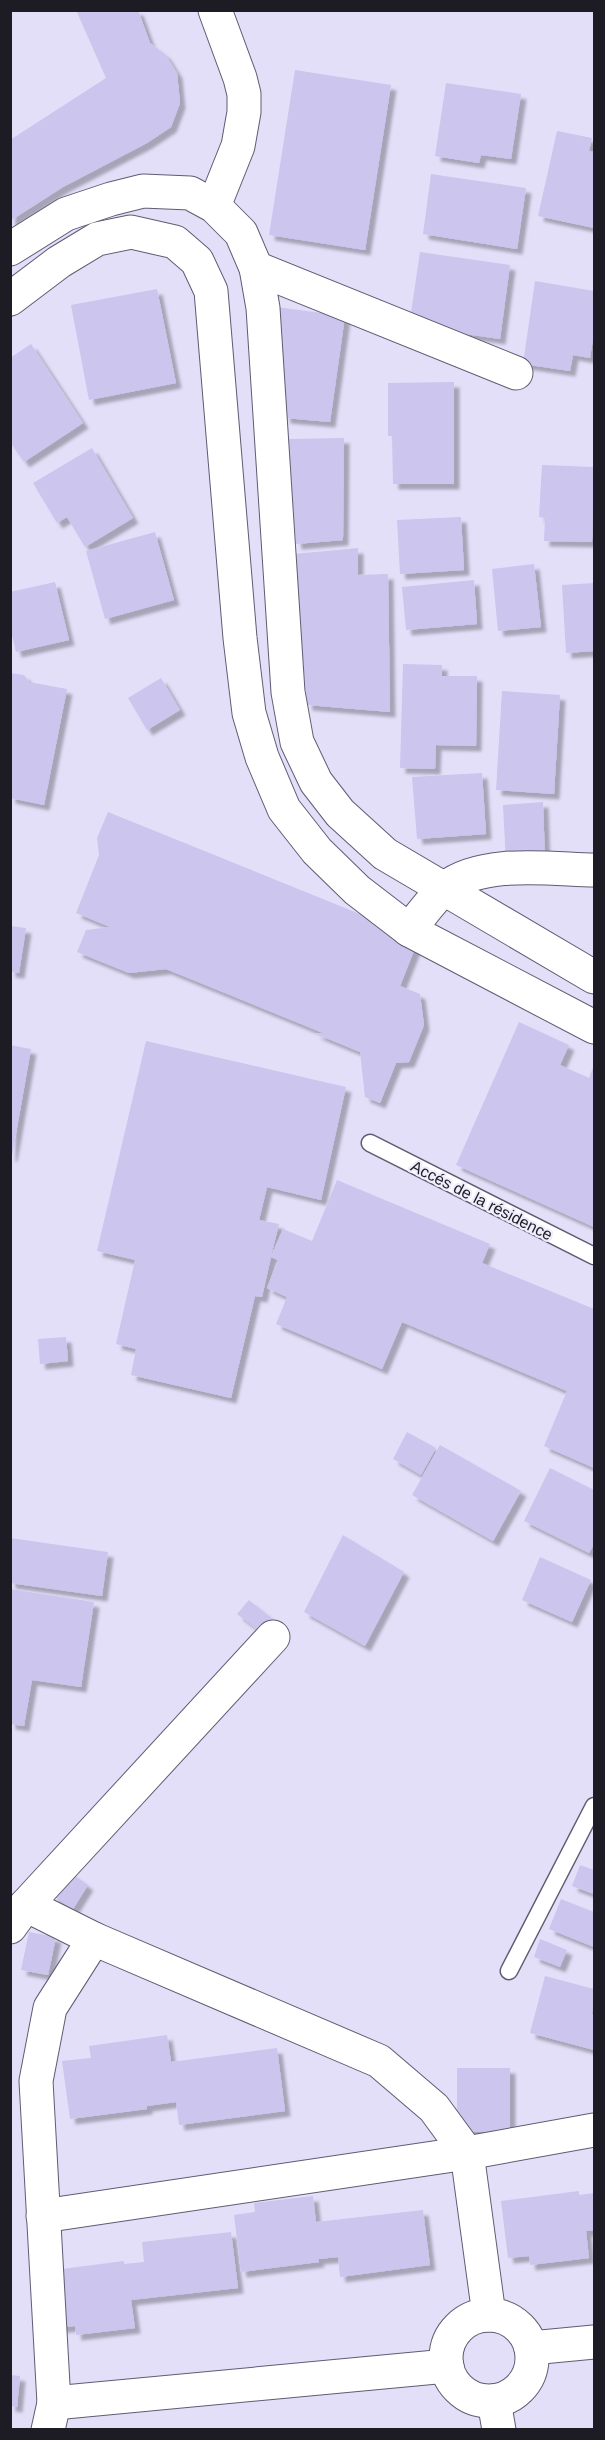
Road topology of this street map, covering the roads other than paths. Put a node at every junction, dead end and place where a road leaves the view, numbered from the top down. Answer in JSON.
{"nodes":[{"id":1,"x":221,"y":13,"type":"edge"},
{"id":2,"x":214,"y":206,"type":"junction"},
{"id":3,"x":10,"y":249,"type":"edge"},
{"id":4,"x":256,"y":268,"type":"junction"},
{"id":5,"x":10,"y":299,"type":"edge"},
{"id":6,"x":516,"y":373,"type":"dead end"},
{"id":7,"x":297,"y":742,"type":"junction"},
{"id":8,"x":262,"y":757,"type":"junction"},
{"id":9,"x":594,"y":870,"type":"edge"},
{"id":10,"x":444,"y":889,"type":"junction"},
{"id":11,"x":409,"y":930,"type":"junction"},
{"id":12,"x":594,"y":977,"type":"edge"},
{"id":13,"x":594,"y":1027,"type":"edge"},
{"id":14,"x":370,"y":1143,"type":"dead end"},
{"id":15,"x":594,"y":1256,"type":"edge"},
{"id":16,"x":273,"y":1637,"type":"dead end"},
{"id":17,"x":594,"y":1806,"type":"edge"},
{"id":18,"x":18,"y":1916,"type":"edge"},
{"id":19,"x":94,"y":1939,"type":"junction"},
{"id":20,"x":509,"y":1971,"type":"dead end"},
{"id":21,"x":594,"y":2130,"type":"edge"},
{"id":22,"x":467,"y":2153,"type":"junction"},
{"id":23,"x":43,"y":2216,"type":"junction"},
{"id":24,"x":489,"y":2315,"type":"junction"},
{"id":25,"x":594,"y":2342,"type":"edge"},
{"id":26,"x":531,"y":2348,"type":"junction"},
{"id":27,"x":447,"y":2366,"type":"junction"},
{"id":28,"x":497,"y":2415,"type":"edge"},
{"id":29,"x":51,"y":2416,"type":"edge"}],
"edges":[{"from":1,"to":2,"type":"street"},
{"from":2,"to":3,"type":"street"},
{"from":2,"to":4,"type":"street"},
{"from":4,"to":6,"type":"street"},
{"from":4,"to":7,"type":"street"},
{"from":5,"to":8,"type":"street"},
{"from":7,"to":8,"type":"street"},
{"from":7,"to":10,"type":"street"},
{"from":8,"to":11,"type":"street"},
{"from":9,"to":10,"type":"street"},
{"from":10,"to":11,"type":"street"},
{"from":10,"to":12,"type":"street"},
{"from":11,"to":13,"type":"street"},
{"from":14,"to":15,"type":"lane","name":"Accés de la résidence"},
{"from":16,"to":18,"type":"street"},
{"from":17,"to":20,"type":"lane"},
{"from":18,"to":19,"type":"street"},
{"from":19,"to":22,"type":"street"},
{"from":19,"to":23,"type":"street"},
{"from":21,"to":22,"type":"street"},
{"from":22,"to":23,"type":"street"},
{"from":22,"to":24,"type":"street"},
{"from":23,"to":29,"type":"street"},
{"from":24,"to":26,"type":"street"},
{"from":24,"to":27,"type":"street"},
{"from":25,"to":26,"type":"street"},
{"from":26,"to":28,"type":"street"},
{"from":27,"to":28,"type":"street"},
{"from":27,"to":29,"type":"street"}]}
